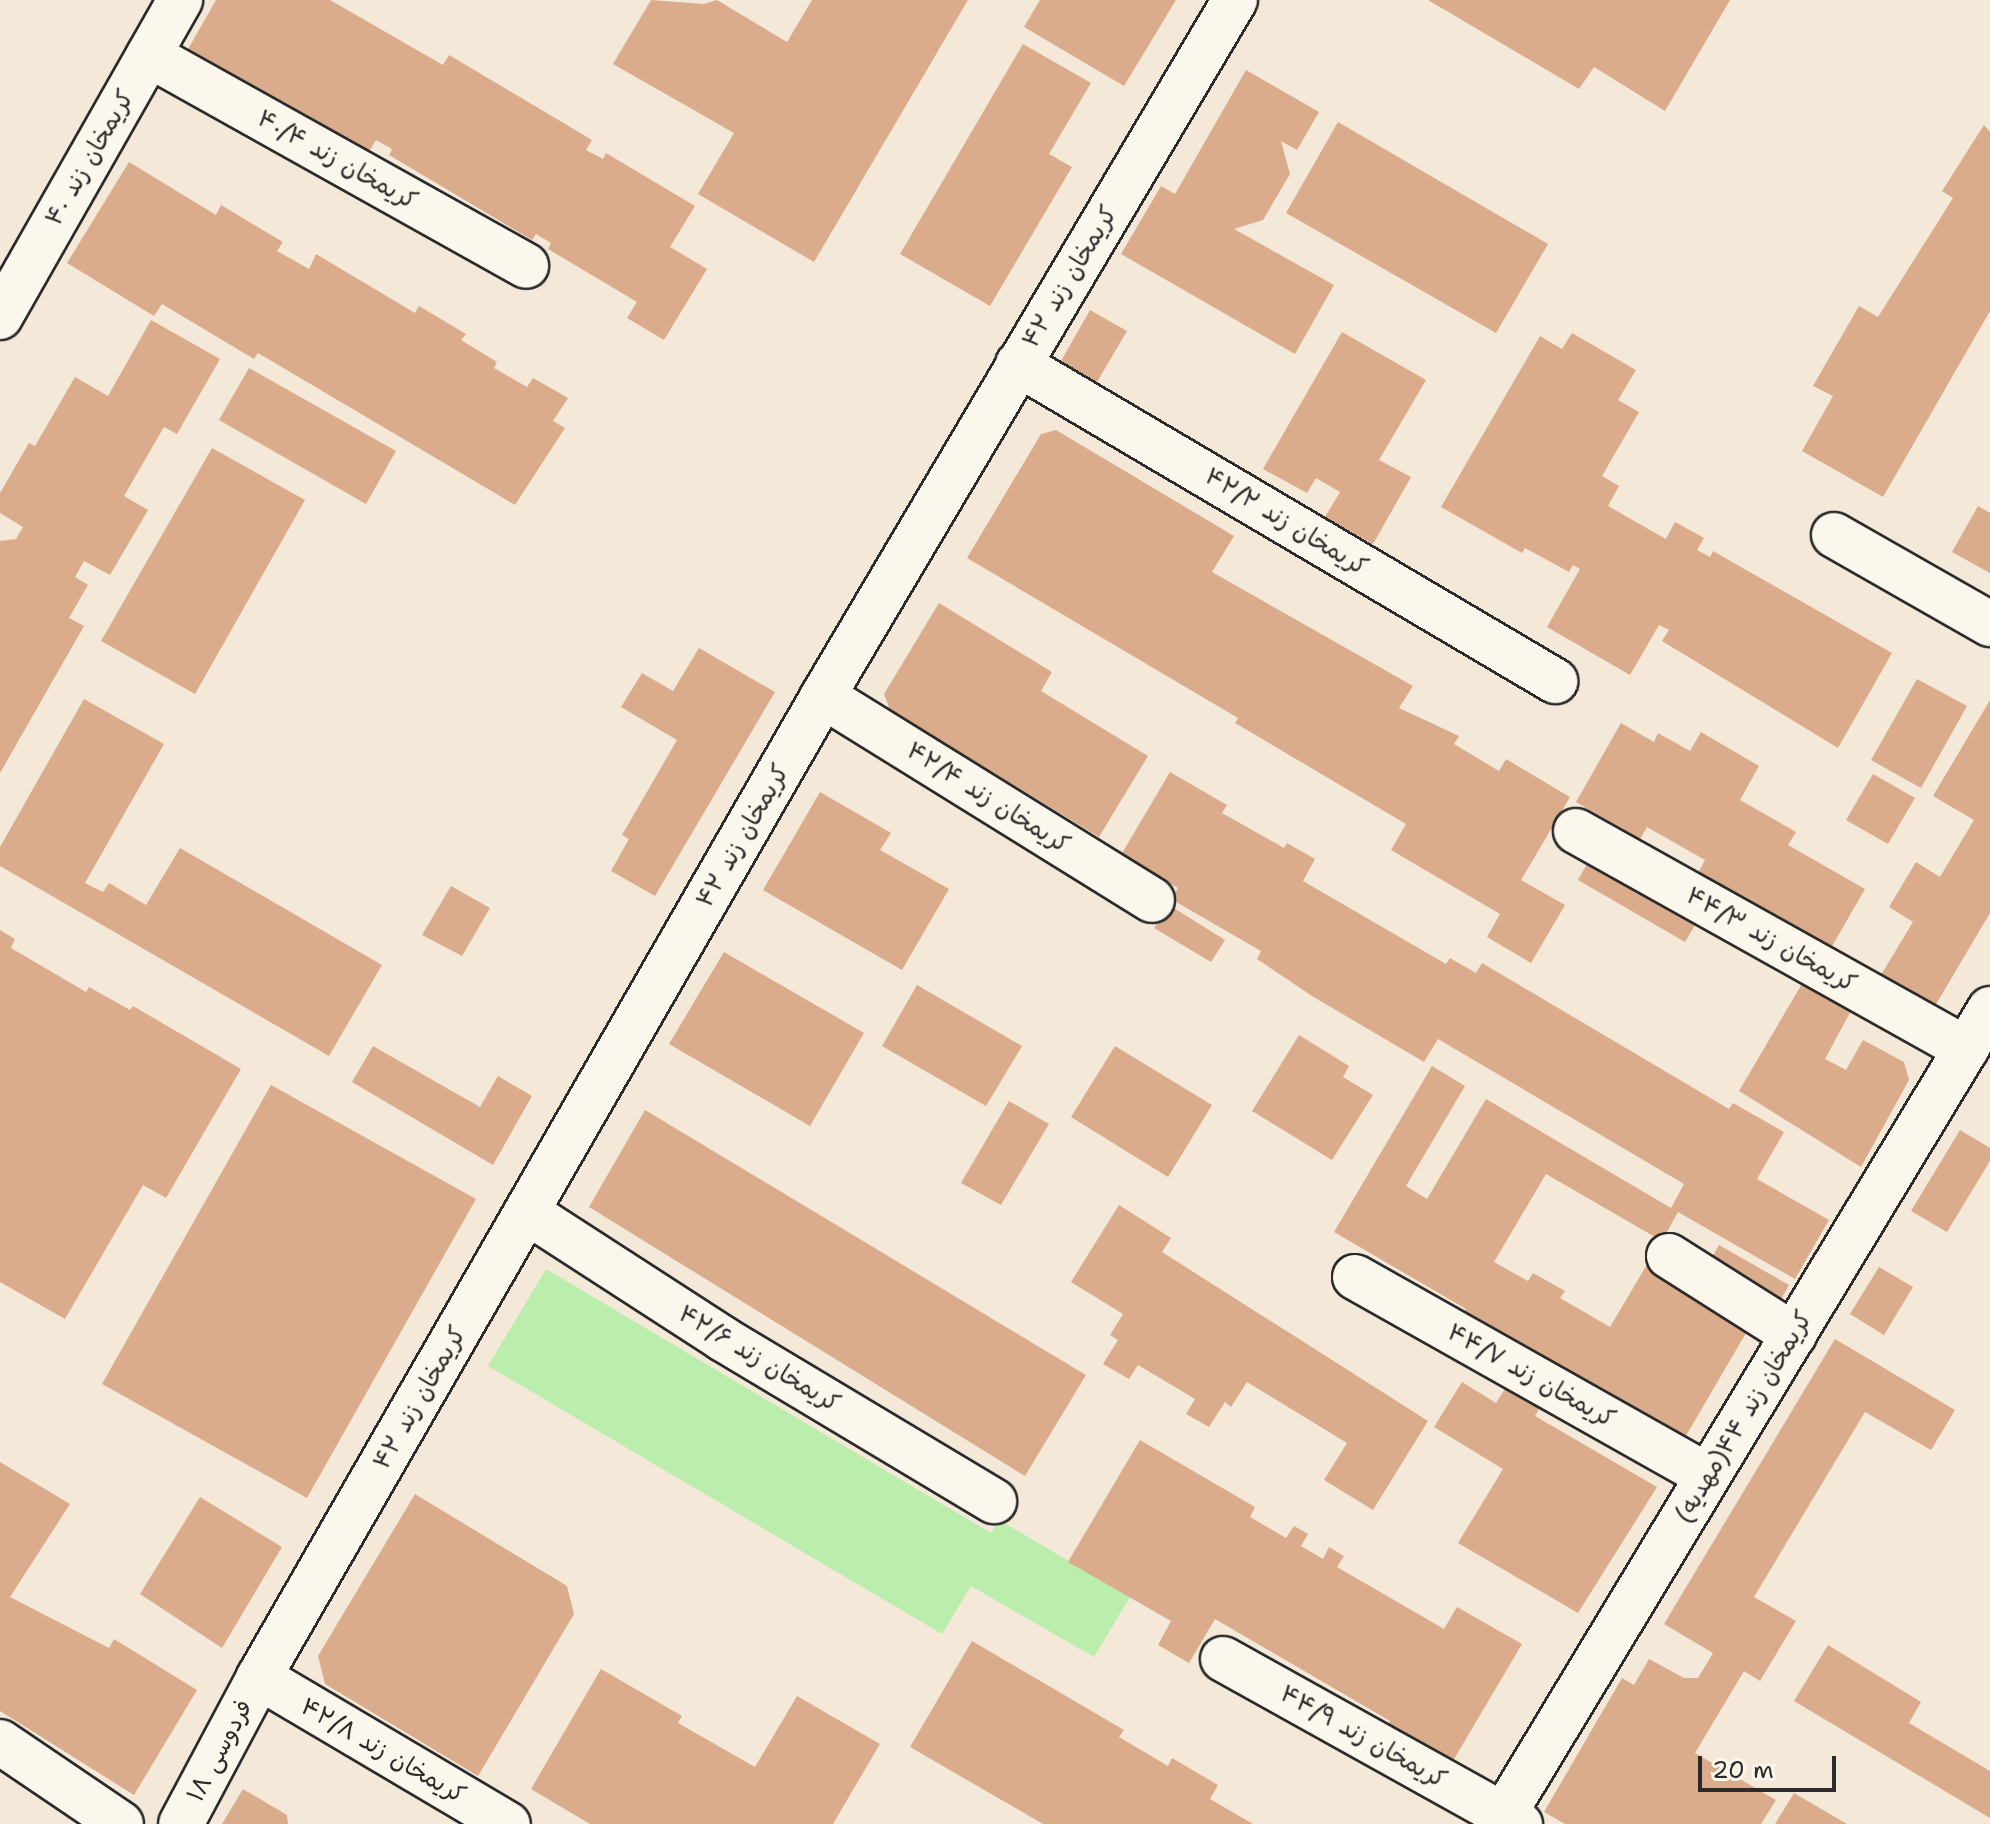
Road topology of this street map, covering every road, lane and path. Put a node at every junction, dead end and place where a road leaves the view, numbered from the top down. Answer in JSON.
{"nodes":[{"id":1,"x":180,"y":0,"type":"edge"},
{"id":2,"x":1235,"y":0,"type":"edge"},
{"id":3,"x":149,"y":55,"type":"junction"},
{"id":4,"x":526,"y":266,"type":"dead end"},
{"id":5,"x":0,"y":317,"type":"edge"},
{"id":6,"x":1018,"y":364,"type":"junction"},
{"id":7,"x":1834,"y":535,"type":"dead end"},
{"id":8,"x":1990,"y":624,"type":"edge"},
{"id":9,"x":1555,"y":681,"type":"dead end"},
{"id":10,"x":823,"y":696,"type":"junction"},
{"id":11,"x":1576,"y":831,"type":"dead end"},
{"id":12,"x":1152,"y":900,"type":"dead end"},
{"id":13,"x":1990,"y":1009,"type":"edge"},
{"id":14,"x":1966,"y":1049,"type":"junction"},
{"id":15,"x":527,"y":1212,"type":"junction"},
{"id":16,"x":1669,"y":1256,"type":"dead end"},
{"id":17,"x":1355,"y":1277,"type":"dead end"},
{"id":18,"x":1794,"y":1335,"type":"junction"},
{"id":19,"x":1708,"y":1476,"type":"junction"},
{"id":20,"x":994,"y":1501,"type":"dead end"},
{"id":21,"x":1223,"y":1659,"type":"dead end"},
{"id":22,"x":259,"y":1677,"type":"junction"},
{"id":23,"x":0,"y":1742,"type":"edge"},
{"id":24,"x":1507,"y":1821,"type":"edge"},
{"id":25,"x":121,"y":1824,"type":"edge"},
{"id":26,"x":181,"y":1824,"type":"edge"},
{"id":27,"x":508,"y":1824,"type":"edge"}],
"edges":[{"from":1,"to":3,"type":"street","name":"کریمخان زند ۴۰"},
{"from":2,"to":6,"type":"street","name":"کریمخان زند ۴۲"},
{"from":3,"to":4,"type":"street","name":"کریمخان زند ۴۰/۴"},
{"from":3,"to":5,"type":"street","name":"کریمخان زند ۴۰"},
{"from":6,"to":9,"type":"street","name":"کریمخان زند ۴۲/۲"},
{"from":6,"to":10,"type":"street","name":"کریمخان زند ۴۲"},
{"from":7,"to":8,"type":"street"},
{"from":10,"to":12,"type":"street","name":"کریمخان زند ۴۲/۴"},
{"from":10,"to":15,"type":"street","name":"کریمخان زند ۴۲"},
{"from":11,"to":14,"type":"street","name":"کریمخان زند ۴۴/۳"},
{"from":13,"to":14,"type":"street","name":"کریمخان زند ۴۴(مهدیه)"},
{"from":14,"to":18,"type":"street","name":"کریمخان زند ۴۴(مهدیه)"},
{"from":15,"to":20,"type":"street","name":"کریمخان زند ۴۲/۶"},
{"from":15,"to":22,"type":"street","name":"کریمخان زند ۴۲"},
{"from":16,"to":18,"type":"street"},
{"from":17,"to":19,"type":"street","name":"کریمخان زند ۴۴/۷"},
{"from":18,"to":19,"type":"street","name":"کریمخان زند ۴۴(مهدیه)"},
{"from":19,"to":24,"type":"street","name":"کریمخان زند ۴۴(مهدیه)"},
{"from":21,"to":24,"type":"street","name":"کریمخان زند ۴۴/۹"},
{"from":22,"to":26,"type":"street","name":"فردوسی ۱۸"},
{"from":22,"to":27,"type":"street","name":"کریمخان زند ۴۲/۸"},
{"from":23,"to":25,"type":"street"}]}
